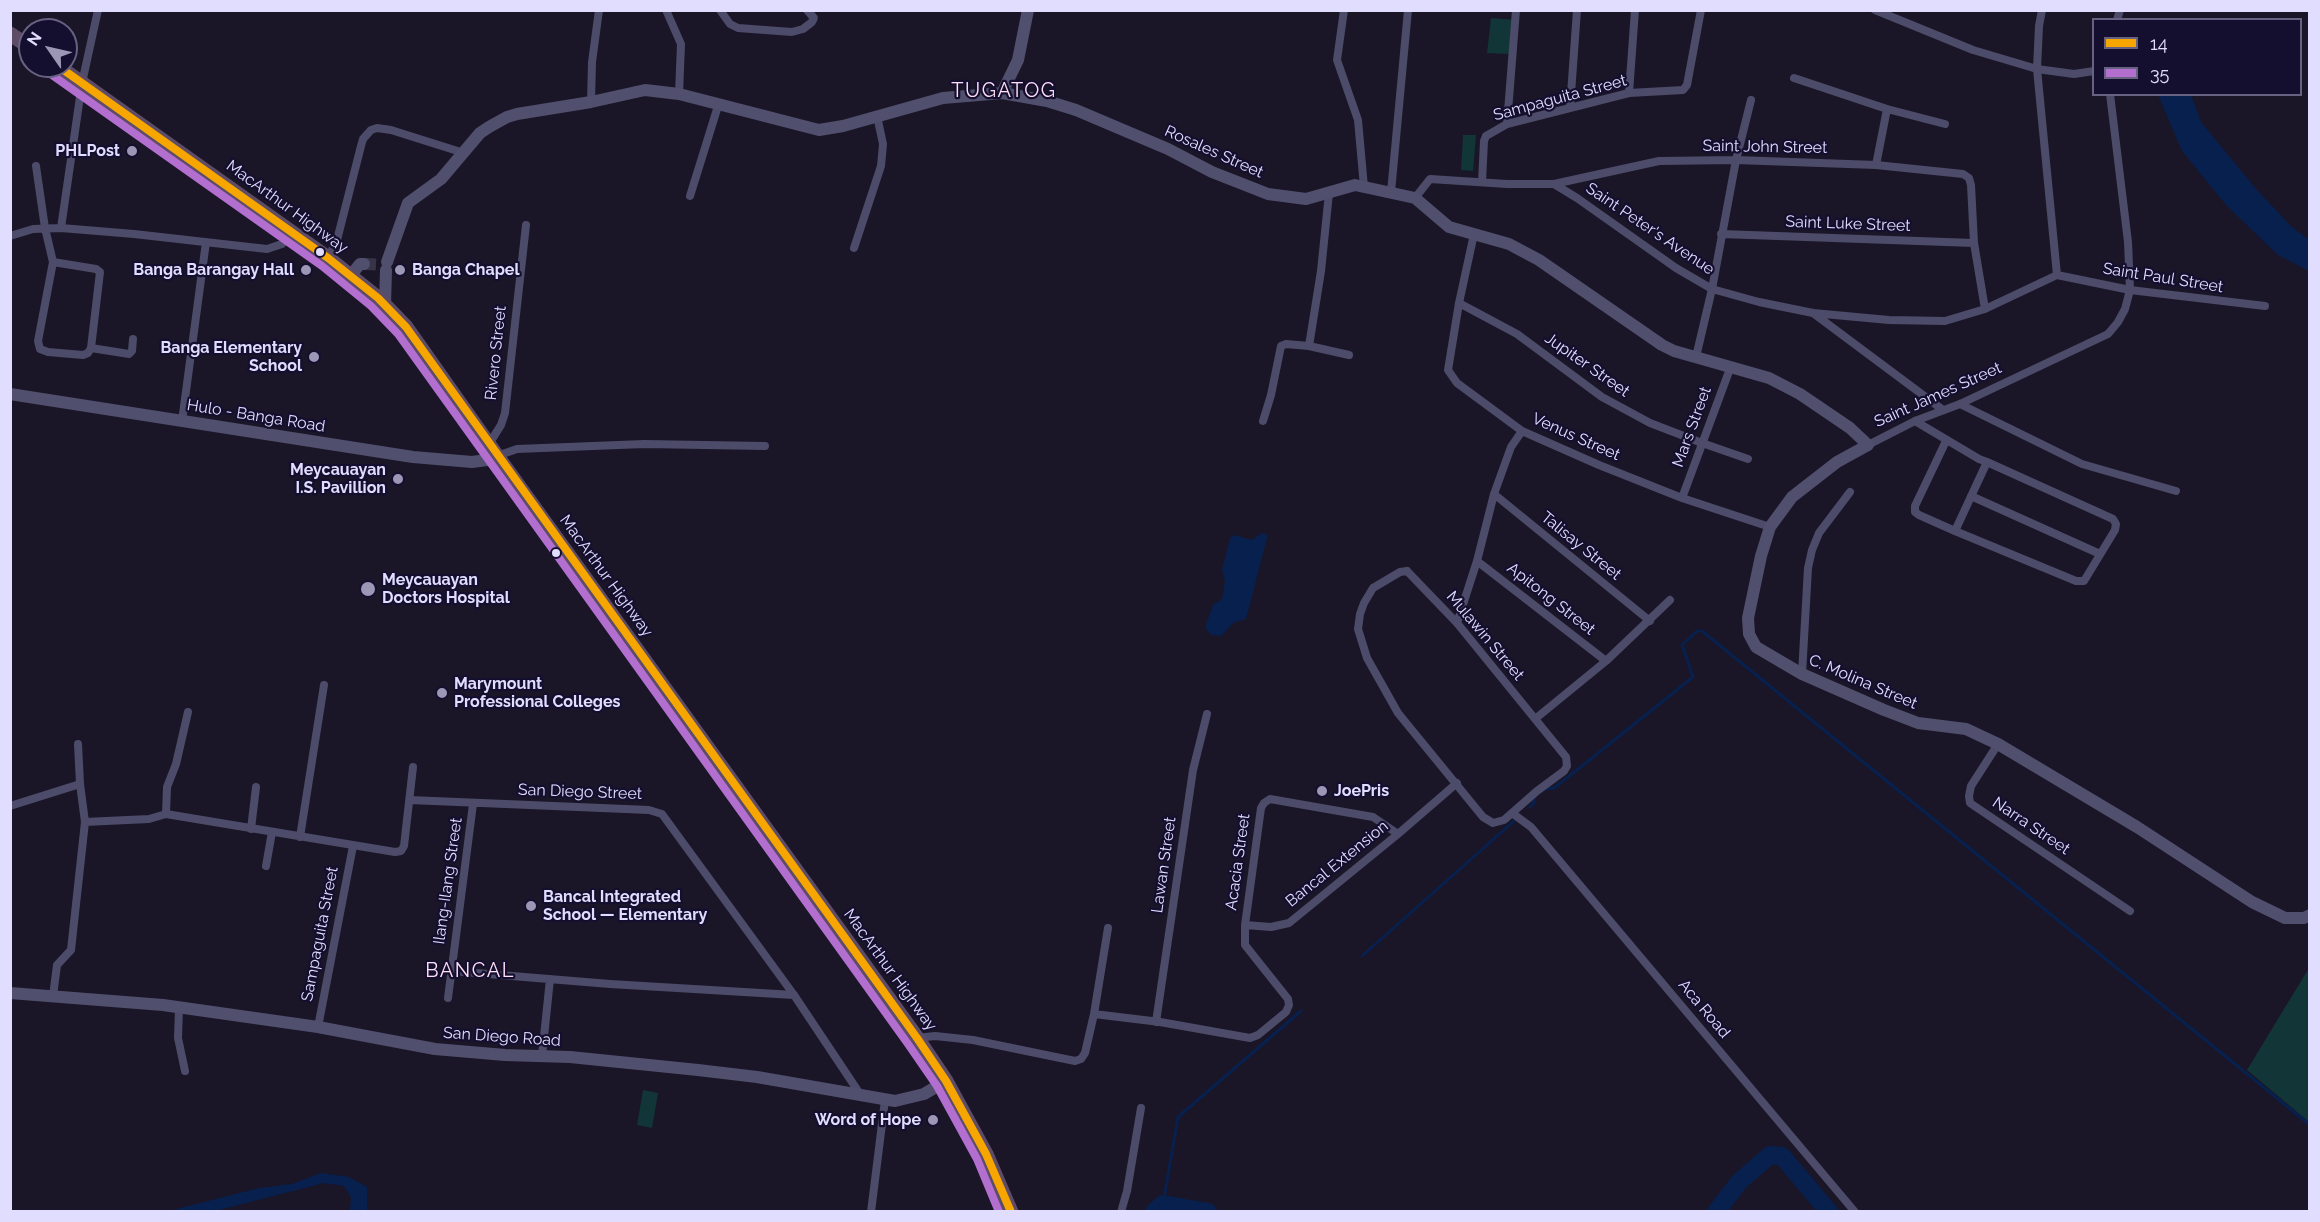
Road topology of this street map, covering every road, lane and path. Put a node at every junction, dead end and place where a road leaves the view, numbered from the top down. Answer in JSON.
{"nodes":[{"id":1,"x":98,"y":10,"type":"edge"},
{"id":2,"x":599,"y":10,"type":"edge"},
{"id":3,"x":666,"y":10,"type":"edge"},
{"id":4,"x":720,"y":10,"type":"edge"},
{"id":5,"x":807,"y":10,"type":"edge"},
{"id":6,"x":1028,"y":10,"type":"edge"},
{"id":7,"x":1344,"y":10,"type":"edge"},
{"id":8,"x":1408,"y":10,"type":"edge"},
{"id":9,"x":1516,"y":10,"type":"edge"},
{"id":10,"x":1577,"y":10,"type":"edge"},
{"id":11,"x":1635,"y":10,"type":"edge"},
{"id":12,"x":1701,"y":10,"type":"edge"},
{"id":13,"x":1875,"y":10,"type":"edge"},
{"id":14,"x":2042,"y":10,"type":"edge"},
{"id":15,"x":2037,"y":69,"type":"junction"},
{"id":16,"x":2092,"y":71,"type":"edge"},
{"id":17,"x":75,"y":78,"type":"edge"},
{"id":18,"x":1794,"y":78,"type":"dead end"},
{"id":19,"x":82,"y":83,"type":"junction"},
{"id":20,"x":1002,"y":93,"type":"junction"},
{"id":21,"x":1629,"y":93,"type":"junction"},
{"id":22,"x":679,"y":94,"type":"junction"},
{"id":23,"x":2110,"y":96,"type":"edge"},
{"id":24,"x":1751,"y":100,"type":"dead end"},
{"id":25,"x":591,"y":102,"type":"junction"},
{"id":26,"x":718,"y":105,"type":"junction"},
{"id":27,"x":1570,"y":108,"type":"junction"},
{"id":28,"x":1887,"y":110,"type":"junction"},
{"id":29,"x":878,"y":116,"type":"junction"},
{"id":30,"x":1507,"y":124,"type":"junction"},
{"id":31,"x":1945,"y":124,"type":"dead end"},
{"id":32,"x":464,"y":153,"type":"junction"},
{"id":33,"x":1736,"y":160,"type":"junction"},
{"id":34,"x":1876,"y":165,"type":"junction"},
{"id":35,"x":36,"y":166,"type":"dead end"},
{"id":36,"x":1482,"y":182,"type":"junction"},
{"id":37,"x":1554,"y":184,"type":"junction"},
{"id":38,"x":1364,"y":187,"type":"junction"},
{"id":39,"x":1391,"y":192,"type":"junction"},
{"id":40,"x":1329,"y":193,"type":"junction"},
{"id":41,"x":690,"y":196,"type":"dead end"},
{"id":42,"x":1415,"y":198,"type":"junction"},
{"id":43,"x":526,"y":225,"type":"dead end"},
{"id":44,"x":45,"y":228,"type":"junction"},
{"id":45,"x":61,"y":228,"type":"junction"},
{"id":46,"x":293,"y":232,"type":"junction"},
{"id":47,"x":1474,"y":234,"type":"junction"},
{"id":48,"x":1720,"y":234,"type":"junction"},
{"id":49,"x":10,"y":236,"type":"edge"},
{"id":50,"x":206,"y":242,"type":"junction"},
{"id":51,"x":1974,"y":243,"type":"junction"},
{"id":52,"x":854,"y":248,"type":"dead end"},
{"id":53,"x":328,"y":258,"type":"junction"},
{"id":54,"x":53,"y":262,"type":"junction"},
{"id":55,"x":364,"y":264,"type":"tunnel mouth"},
{"id":56,"x":351,"y":275,"type":"junction"},
{"id":57,"x":2056,"y":275,"type":"junction"},
{"id":58,"x":1712,"y":289,"type":"junction"},
{"id":59,"x":2130,"y":290,"type":"junction"},
{"id":60,"x":1459,"y":303,"type":"junction"},
{"id":61,"x":385,"y":305,"type":"junction"},
{"id":62,"x":2265,"y":306,"type":"dead end"},
{"id":63,"x":1985,"y":309,"type":"junction"},
{"id":64,"x":1813,"y":313,"type":"junction"},
{"id":65,"x":133,"y":339,"type":"dead end"},
{"id":66,"x":1309,"y":346,"type":"junction"},
{"id":67,"x":91,"y":348,"type":"junction"},
{"id":68,"x":1349,"y":355,"type":"dead end"},
{"id":69,"x":1696,"y":357,"type":"junction"},
{"id":70,"x":1731,"y":366,"type":"junction"},
{"id":71,"x":10,"y":394,"type":"edge"},
{"id":72,"x":1960,"y":404,"type":"junction"},
{"id":73,"x":1943,"y":410,"type":"junction"},
{"id":74,"x":182,"y":421,"type":"junction"},
{"id":75,"x":1263,"y":421,"type":"dead end"},
{"id":76,"x":1915,"y":421,"type":"junction"},
{"id":77,"x":1522,"y":431,"type":"junction"},
{"id":78,"x":1946,"y":441,"type":"junction"},
{"id":79,"x":1701,"y":444,"type":"junction"},
{"id":80,"x":1868,"y":445,"type":"junction"},
{"id":81,"x":765,"y":446,"type":"dead end"},
{"id":82,"x":493,"y":450,"type":"junction"},
{"id":83,"x":1748,"y":459,"type":"dead end"},
{"id":84,"x":1987,"y":462,"type":"junction"},
{"id":85,"x":2176,"y":491,"type":"dead end"},
{"id":86,"x":1850,"y":492,"type":"dead end"},
{"id":87,"x":1494,"y":494,"type":"junction"},
{"id":88,"x":1971,"y":496,"type":"junction"},
{"id":89,"x":1682,"y":498,"type":"junction"},
{"id":90,"x":1770,"y":527,"type":"junction"},
{"id":91,"x":1955,"y":531,"type":"junction"},
{"id":92,"x":2100,"y":554,"type":"junction"},
{"id":93,"x":1477,"y":561,"type":"junction"},
{"id":94,"x":1670,"y":600,"type":"dead end"},
{"id":95,"x":1650,"y":621,"type":"junction"},
{"id":96,"x":1456,"y":623,"type":"junction"},
{"id":97,"x":1606,"y":661,"type":"junction"},
{"id":98,"x":1802,"y":674,"type":"junction"},
{"id":99,"x":324,"y":685,"type":"dead end"},
{"id":100,"x":188,"y":712,"type":"dead end"},
{"id":101,"x":1207,"y":714,"type":"dead end"},
{"id":102,"x":1535,"y":719,"type":"junction"},
{"id":103,"x":78,"y":744,"type":"dead end"},
{"id":104,"x":1998,"y":744,"type":"junction"},
{"id":105,"x":414,"y":767,"type":"dead end"},
{"id":106,"x":1457,"y":783,"type":"junction"},
{"id":107,"x":80,"y":784,"type":"junction"},
{"id":108,"x":256,"y":787,"type":"dead end"},
{"id":109,"x":410,"y":800,"type":"junction"},
{"id":110,"x":473,"y":804,"type":"junction"},
{"id":111,"x":10,"y":806,"type":"edge"},
{"id":112,"x":1512,"y":813,"type":"junction"},
{"id":113,"x":166,"y":814,"type":"junction"},
{"id":114,"x":85,"y":822,"type":"junction"},
{"id":115,"x":251,"y":829,"type":"junction"},
{"id":116,"x":272,"y":832,"type":"junction"},
{"id":117,"x":1398,"y":834,"type":"junction"},
{"id":118,"x":300,"y":837,"type":"junction"},
{"id":119,"x":352,"y":846,"type":"junction"},
{"id":120,"x":266,"y":866,"type":"dead end"},
{"id":121,"x":2130,"y":911,"type":"dead end"},
{"id":122,"x":2310,"y":915,"type":"edge"},
{"id":123,"x":1245,"y":925,"type":"junction"},
{"id":124,"x":1108,"y":928,"type":"dead end"},
{"id":125,"x":451,"y":971,"type":"junction"},
{"id":126,"x":549,"y":979,"type":"junction"},
{"id":127,"x":10,"y":993,"type":"edge"},
{"id":128,"x":794,"y":994,"type":"junction"},
{"id":129,"x":53,"y":996,"type":"junction"},
{"id":130,"x":448,"y":998,"type":"dead end"},
{"id":131,"x":179,"y":1008,"type":"junction"},
{"id":132,"x":1094,"y":1014,"type":"junction"},
{"id":133,"x":1156,"y":1022,"type":"junction"},
{"id":134,"x":318,"y":1027,"type":"junction"},
{"id":135,"x":917,"y":1038,"type":"junction"},
{"id":136,"x":542,"y":1056,"type":"junction"},
{"id":137,"x":184,"y":1071,"type":"dead end"},
{"id":138,"x":946,"y":1081,"type":"junction"},
{"id":139,"x":863,"y":1097,"type":"junction"},
{"id":140,"x":885,"y":1100,"type":"junction"},
{"id":141,"x":1141,"y":1108,"type":"dead end"},
{"id":142,"x":871,"y":1212,"type":"edge"},
{"id":143,"x":1011,"y":1212,"type":"edge"},
{"id":144,"x":1121,"y":1212,"type":"edge"},
{"id":145,"x":1855,"y":1212,"type":"edge"}],
"edges":[{"from":1,"to":19,"type":"street"},
{"from":2,"to":25,"type":"street"},
{"from":3,"to":22,"type":"street"},
{"from":4,"to":5,"type":"street"},
{"from":6,"to":20,"type":"street"},
{"from":7,"to":38,"type":"street"},
{"from":8,"to":39,"type":"street"},
{"from":9,"to":30,"type":"street"},
{"from":10,"to":27,"type":"street"},
{"from":11,"to":21,"type":"street"},
{"from":12,"to":21,"type":"street","name":"Sampaguita Street"},
{"from":13,"to":15,"type":"street"},
{"from":14,"to":15,"type":"street"},
{"from":15,"to":16,"type":"street"},
{"from":15,"to":57,"type":"street"},
{"from":17,"to":19,"type":"highway","name":"MacArthur Highway"},
{"from":18,"to":28,"type":"street"},
{"from":19,"to":45,"type":"street"},
{"from":19,"to":46,"type":"highway","name":"MacArthur Highway"},
{"from":20,"to":29,"type":"street","name":"Rosales Street"},
{"from":20,"to":40,"type":"street","name":"Rosales Street"},
{"from":21,"to":27,"type":"street","name":"Sampaguita Street"},
{"from":22,"to":25,"type":"street","name":"Rosales Street"},
{"from":22,"to":26,"type":"street","name":"Rosales Street"},
{"from":23,"to":59,"type":"street","name":"Saint James Street"},
{"from":24,"to":33,"type":"street"},
{"from":25,"to":32,"type":"street","name":"Rosales Street"},
{"from":26,"to":29,"type":"street","name":"Rosales Street"},
{"from":26,"to":41,"type":"street"},
{"from":27,"to":30,"type":"street","name":"Sampaguita Street"},
{"from":28,"to":31,"type":"street"},
{"from":28,"to":34,"type":"street"},
{"from":29,"to":52,"type":"street"},
{"from":30,"to":36,"type":"street","name":"Sampaguita Street"},
{"from":32,"to":53,"type":"street"},
{"from":32,"to":61,"type":"street","name":"Rosales Street"},
{"from":33,"to":34,"type":"street","name":"Saint John Street"},
{"from":33,"to":37,"type":"street","name":"Saint John Street"},
{"from":33,"to":48,"type":"street"},
{"from":34,"to":51,"type":"street","name":"Saint John Street"},
{"from":35,"to":44,"type":"street"},
{"from":36,"to":37,"type":"street"},
{"from":36,"to":42,"type":"street"},
{"from":37,"to":58,"type":"street","name":"Saint Peter's Avenue"},
{"from":38,"to":39,"type":"street","name":"Rosales Street"},
{"from":38,"to":40,"type":"street","name":"Rosales Street"},
{"from":39,"to":42,"type":"street","name":"Rosales Street"},
{"from":40,"to":66,"type":"street"},
{"from":42,"to":47,"type":"street","name":"Saint James Street"},
{"from":43,"to":82,"type":"street","name":"Rivero Street"},
{"from":44,"to":45,"type":"street"},
{"from":44,"to":49,"type":"street"},
{"from":44,"to":54,"type":"street"},
{"from":45,"to":50,"type":"street"},
{"from":46,"to":50,"type":"street"},
{"from":46,"to":53,"type":"highway","name":"MacArthur Highway"},
{"from":47,"to":60,"type":"street","name":"Venus Street"},
{"from":47,"to":69,"type":"street","name":"Saint James Street"},
{"from":48,"to":51,"type":"street","name":"Saint Luke Street"},
{"from":48,"to":58,"type":"street"},
{"from":50,"to":74,"type":"street"},
{"from":51,"to":63,"type":"street"},
{"from":53,"to":56,"type":"highway","name":"MacArthur Highway"},
{"from":54,"to":67,"type":"street"},
{"from":54,"to":67,"type":"street"},
{"from":55,"to":56,"type":"street"},
{"from":56,"to":61,"type":"highway","name":"MacArthur Highway"},
{"from":57,"to":59,"type":"street","name":"Saint Paul Street"},
{"from":57,"to":63,"type":"street","name":"Saint Peter's Avenue"},
{"from":58,"to":64,"type":"street","name":"Saint Peter's Avenue"},
{"from":58,"to":69,"type":"street"},
{"from":59,"to":62,"type":"street","name":"Saint Paul Street"},
{"from":59,"to":72,"type":"street","name":"Saint James Street"},
{"from":60,"to":77,"type":"street","name":"Venus Street"},
{"from":60,"to":79,"type":"street","name":"Jupiter Street"},
{"from":61,"to":82,"type":"highway","name":"MacArthur Highway"},
{"from":63,"to":64,"type":"street","name":"Saint Peter's Avenue"},
{"from":64,"to":73,"type":"street"},
{"from":65,"to":67,"type":"street"},
{"from":66,"to":68,"type":"street"},
{"from":66,"to":75,"type":"street"},
{"from":69,"to":70,"type":"street","name":"Saint James Street"},
{"from":70,"to":79,"type":"street","name":"Mars Street"},
{"from":70,"to":80,"type":"street","name":"Saint James Street"},
{"from":71,"to":74,"type":"street","name":"Hulo - Banga Road"},
{"from":72,"to":73,"type":"street","name":"Saint James Street"},
{"from":72,"to":85,"type":"street"},
{"from":73,"to":76,"type":"street","name":"Saint James Street"},
{"from":74,"to":82,"type":"street","name":"Hulo - Banga Road"},
{"from":76,"to":78,"type":"street"},
{"from":76,"to":80,"type":"street","name":"Saint James Street"},
{"from":77,"to":87,"type":"street"},
{"from":77,"to":89,"type":"street","name":"Venus Street"},
{"from":78,"to":84,"type":"street"},
{"from":78,"to":91,"type":"street"},
{"from":79,"to":83,"type":"street","name":"Jupiter Street"},
{"from":79,"to":89,"type":"street","name":"Mars Street"},
{"from":80,"to":90,"type":"street","name":"C. Molina Street"},
{"from":81,"to":82,"type":"street"},
{"from":82,"to":135,"type":"highway","name":"MacArthur Highway"},
{"from":84,"to":88,"type":"street"},
{"from":84,"to":92,"type":"street"},
{"from":86,"to":98,"type":"street"},
{"from":87,"to":93,"type":"street"},
{"from":87,"to":95,"type":"street","name":"Talisay Street"},
{"from":88,"to":91,"type":"street"},
{"from":88,"to":92,"type":"street"},
{"from":89,"to":90,"type":"street","name":"Venus Street"},
{"from":90,"to":98,"type":"street","name":"C. Molina Street"},
{"from":91,"to":92,"type":"street"},
{"from":93,"to":96,"type":"street"},
{"from":93,"to":97,"type":"street","name":"Apitong Street"},
{"from":94,"to":95,"type":"street"},
{"from":95,"to":97,"type":"street"},
{"from":96,"to":102,"type":"street","name":"Mulawin Street"},
{"from":96,"to":106,"type":"street","name":"Mulawin Street"},
{"from":97,"to":102,"type":"street"},
{"from":98,"to":104,"type":"street","name":"C. Molina Street"},
{"from":99,"to":118,"type":"street"},
{"from":100,"to":113,"type":"street"},
{"from":101,"to":133,"type":"street","name":"Lawan Street"},
{"from":102,"to":112,"type":"street"},
{"from":103,"to":107,"type":"street"},
{"from":104,"to":121,"type":"street","name":"Narra Street"},
{"from":104,"to":122,"type":"street","name":"C. Molina Street"},
{"from":105,"to":109,"type":"street"},
{"from":106,"to":112,"type":"street"},
{"from":106,"to":117,"type":"street","name":"Bancal Extension"},
{"from":107,"to":111,"type":"street"},
{"from":107,"to":114,"type":"street"},
{"from":108,"to":115,"type":"street"},
{"from":109,"to":110,"type":"street","name":"San Diego Street"},
{"from":109,"to":119,"type":"street"},
{"from":110,"to":125,"type":"street","name":"Ilang-Ilang Street"},
{"from":110,"to":128,"type":"street","name":"San Diego Street"},
{"from":112,"to":145,"type":"street","name":"Aca Road"},
{"from":113,"to":114,"type":"street"},
{"from":113,"to":115,"type":"street"},
{"from":114,"to":129,"type":"street"},
{"from":115,"to":116,"type":"street"},
{"from":116,"to":118,"type":"street"},
{"from":116,"to":120,"type":"street"},
{"from":117,"to":123,"type":"street","name":"Bancal Extension"},
{"from":117,"to":123,"type":"street","name":"Acacia Street"},
{"from":118,"to":119,"type":"street"},
{"from":119,"to":134,"type":"street","name":"Sampaguita Street"},
{"from":123,"to":133,"type":"street"},
{"from":124,"to":132,"type":"street"},
{"from":125,"to":126,"type":"street"},
{"from":125,"to":130,"type":"street","name":"Ilang-Ilang Street"},
{"from":126,"to":128,"type":"street"},
{"from":126,"to":136,"type":"street"},
{"from":127,"to":129,"type":"street","name":"San Diego Road"},
{"from":128,"to":139,"type":"street","name":"San Diego Street"},
{"from":129,"to":131,"type":"street","name":"San Diego Road"},
{"from":131,"to":134,"type":"street","name":"San Diego Road"},
{"from":131,"to":137,"type":"street"},
{"from":132,"to":133,"type":"street"},
{"from":132,"to":135,"type":"street"},
{"from":134,"to":136,"type":"street","name":"San Diego Road"},
{"from":135,"to":138,"type":"highway","name":"MacArthur Highway"},
{"from":136,"to":139,"type":"street","name":"San Diego Road"},
{"from":138,"to":140,"type":"street","name":"San Diego Road"},
{"from":138,"to":143,"type":"highway","name":"MacArthur Highway"},
{"from":139,"to":140,"type":"street","name":"San Diego Road"},
{"from":140,"to":142,"type":"street"},
{"from":141,"to":144,"type":"street"}]}
